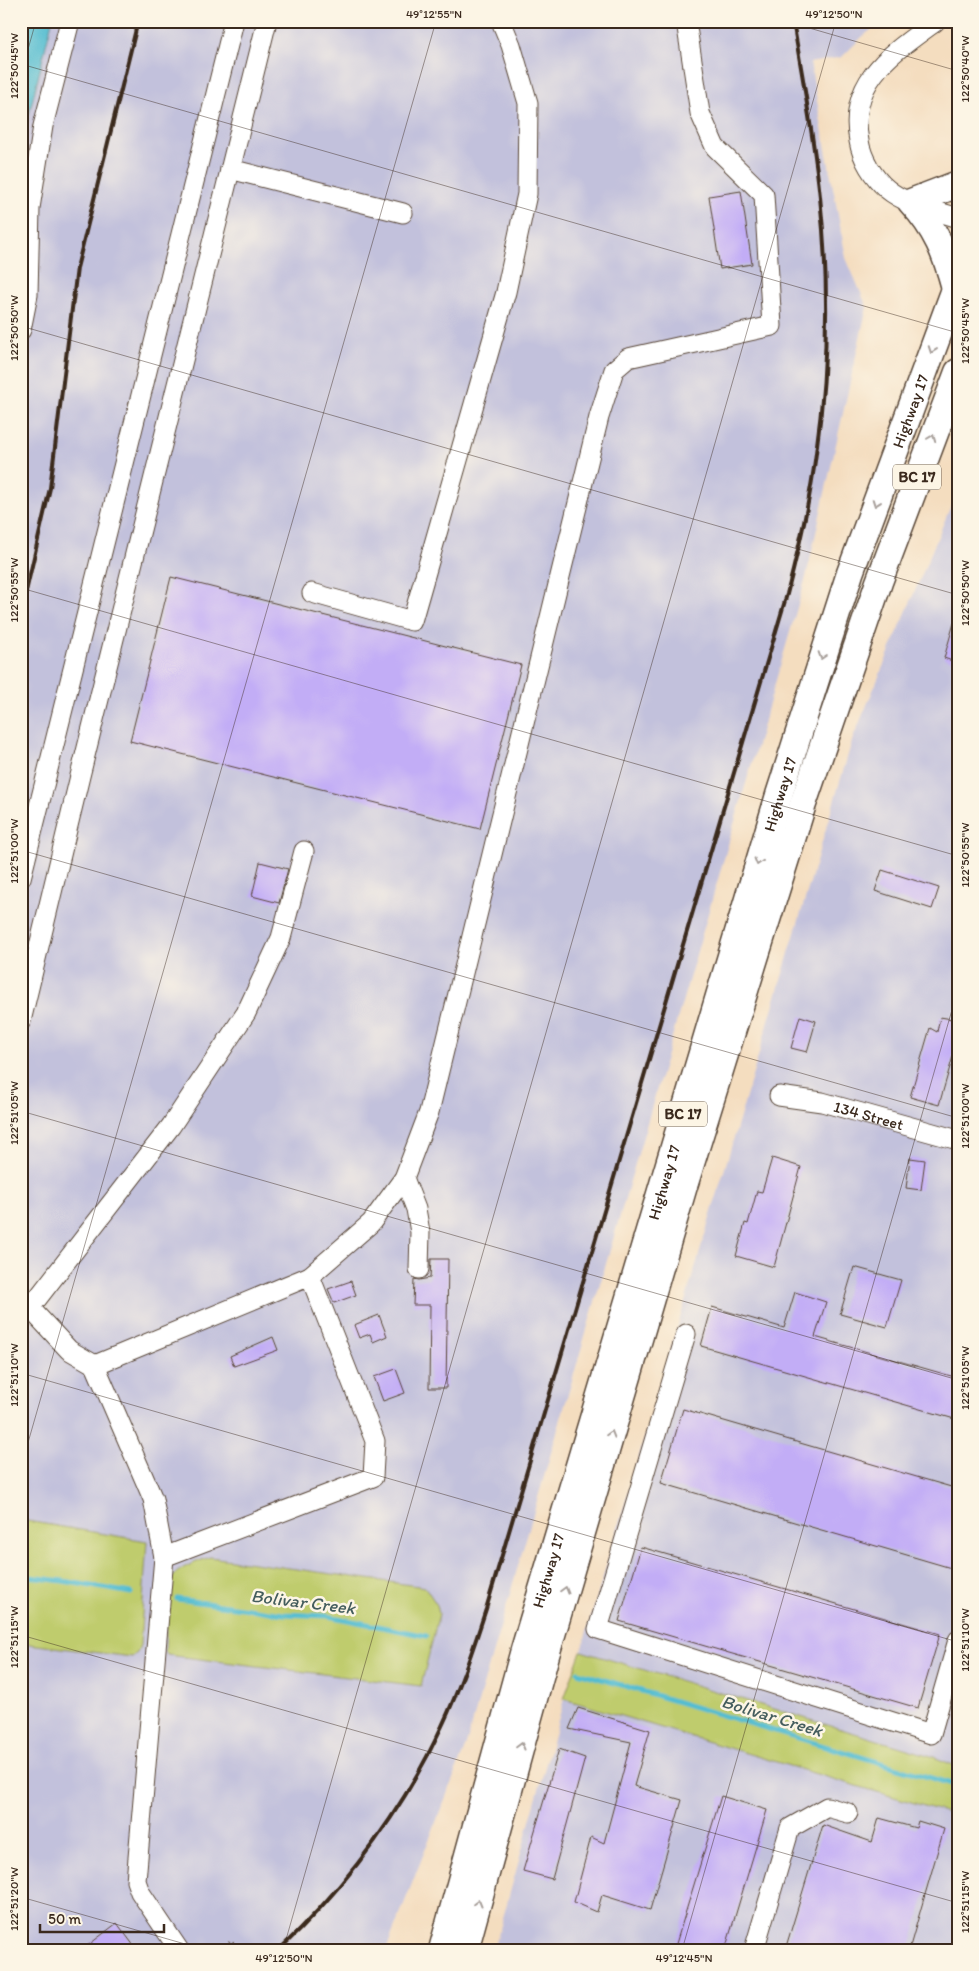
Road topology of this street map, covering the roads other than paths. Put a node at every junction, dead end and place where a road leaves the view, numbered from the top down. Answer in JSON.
{"nodes":[{"id":1,"x":70,"y":21,"type":"edge"},
{"id":2,"x":234,"y":21,"type":"edge"},
{"id":3,"x":266,"y":21,"type":"edge"},
{"id":4,"x":501,"y":21,"type":"edge"},
{"id":5,"x":686,"y":21,"type":"edge"},
{"id":6,"x":936,"y":21,"type":"edge"},
{"id":7,"x":221,"y":75,"type":"junction"},
{"id":8,"x":251,"y":82,"type":"junction"},
{"id":9,"x":230,"y":169,"type":"junction"},
{"id":10,"x":958,"y":184,"type":"edge"},
{"id":11,"x":911,"y":202,"type":"junction"},
{"id":12,"x":403,"y":213,"type":"dead end"},
{"id":13,"x":958,"y":218,"type":"edge"},
{"id":14,"x":956,"y":284,"type":"edge"},
{"id":15,"x":21,"y":330,"type":"edge"},
{"id":16,"x":156,"y":337,"type":"junction"},
{"id":17,"x":186,"y":345,"type":"junction"},
{"id":18,"x":958,"y":372,"type":"edge"},
{"id":19,"x":312,"y":593,"type":"dead end"},
{"id":20,"x":90,"y":603,"type":"junction"},
{"id":21,"x":121,"y":611,"type":"junction"},
{"id":22,"x":304,"y":851,"type":"dead end"},
{"id":23,"x":21,"y":878,"type":"edge"},
{"id":24,"x":21,"y":1021,"type":"edge"},
{"id":25,"x":779,"y":1096,"type":"dead end"},
{"id":26,"x":958,"y":1140,"type":"edge"},
{"id":27,"x":404,"y":1178,"type":"junction"},
{"id":28,"x":420,"y":1270,"type":"dead end"},
{"id":29,"x":310,"y":1276,"type":"junction"},
{"id":30,"x":25,"y":1304,"type":"edge"},
{"id":31,"x":686,"y":1334,"type":"dead end"},
{"id":32,"x":95,"y":1365,"type":"junction"},
{"id":33,"x":164,"y":1558,"type":"junction"},
{"id":34,"x":958,"y":1640,"type":"edge"},
{"id":35,"x":848,"y":1813,"type":"dead end"},
{"id":36,"x":179,"y":1950,"type":"edge"},
{"id":37,"x":442,"y":1950,"type":"edge"},
{"id":38,"x":465,"y":1950,"type":"edge"},
{"id":39,"x":754,"y":1950,"type":"edge"}],
"edges":[{"from":1,"to":15,"type":"street"},
{"from":2,"to":7,"type":"street"},
{"from":3,"to":8,"type":"street"},
{"from":4,"to":19,"type":"street"},
{"from":5,"to":27,"type":"street"},
{"from":6,"to":11,"type":"street"},
{"from":7,"to":8,"type":"street"},
{"from":7,"to":16,"type":"street"},
{"from":8,"to":9,"type":"street"},
{"from":9,"to":12,"type":"street"},
{"from":9,"to":17,"type":"street"},
{"from":10,"to":11,"type":"highway"},
{"from":11,"to":13,"type":"street"},
{"from":11,"to":14,"type":"highway"},
{"from":14,"to":37,"type":"highway","name":"Highway 17","number":"BC 17","one_way":true},
{"from":16,"to":17,"type":"street"},
{"from":16,"to":20,"type":"street"},
{"from":17,"to":21,"type":"street"},
{"from":38,"to":18,"type":"highway","name":"Highway 17","number":"BC 17","one_way":true},
{"from":20,"to":21,"type":"street"},
{"from":20,"to":23,"type":"street"},
{"from":21,"to":24,"type":"street"},
{"from":22,"to":30,"type":"street"},
{"from":25,"to":26,"type":"street","name":"134 Street"},
{"from":27,"to":28,"type":"street"},
{"from":27,"to":29,"type":"street"},
{"from":29,"to":32,"type":"street"},
{"from":29,"to":33,"type":"street"},
{"from":30,"to":32,"type":"street"},
{"from":31,"to":34,"type":"street"},
{"from":32,"to":33,"type":"street"},
{"from":33,"to":36,"type":"street"},
{"from":35,"to":39,"type":"street"}]}
